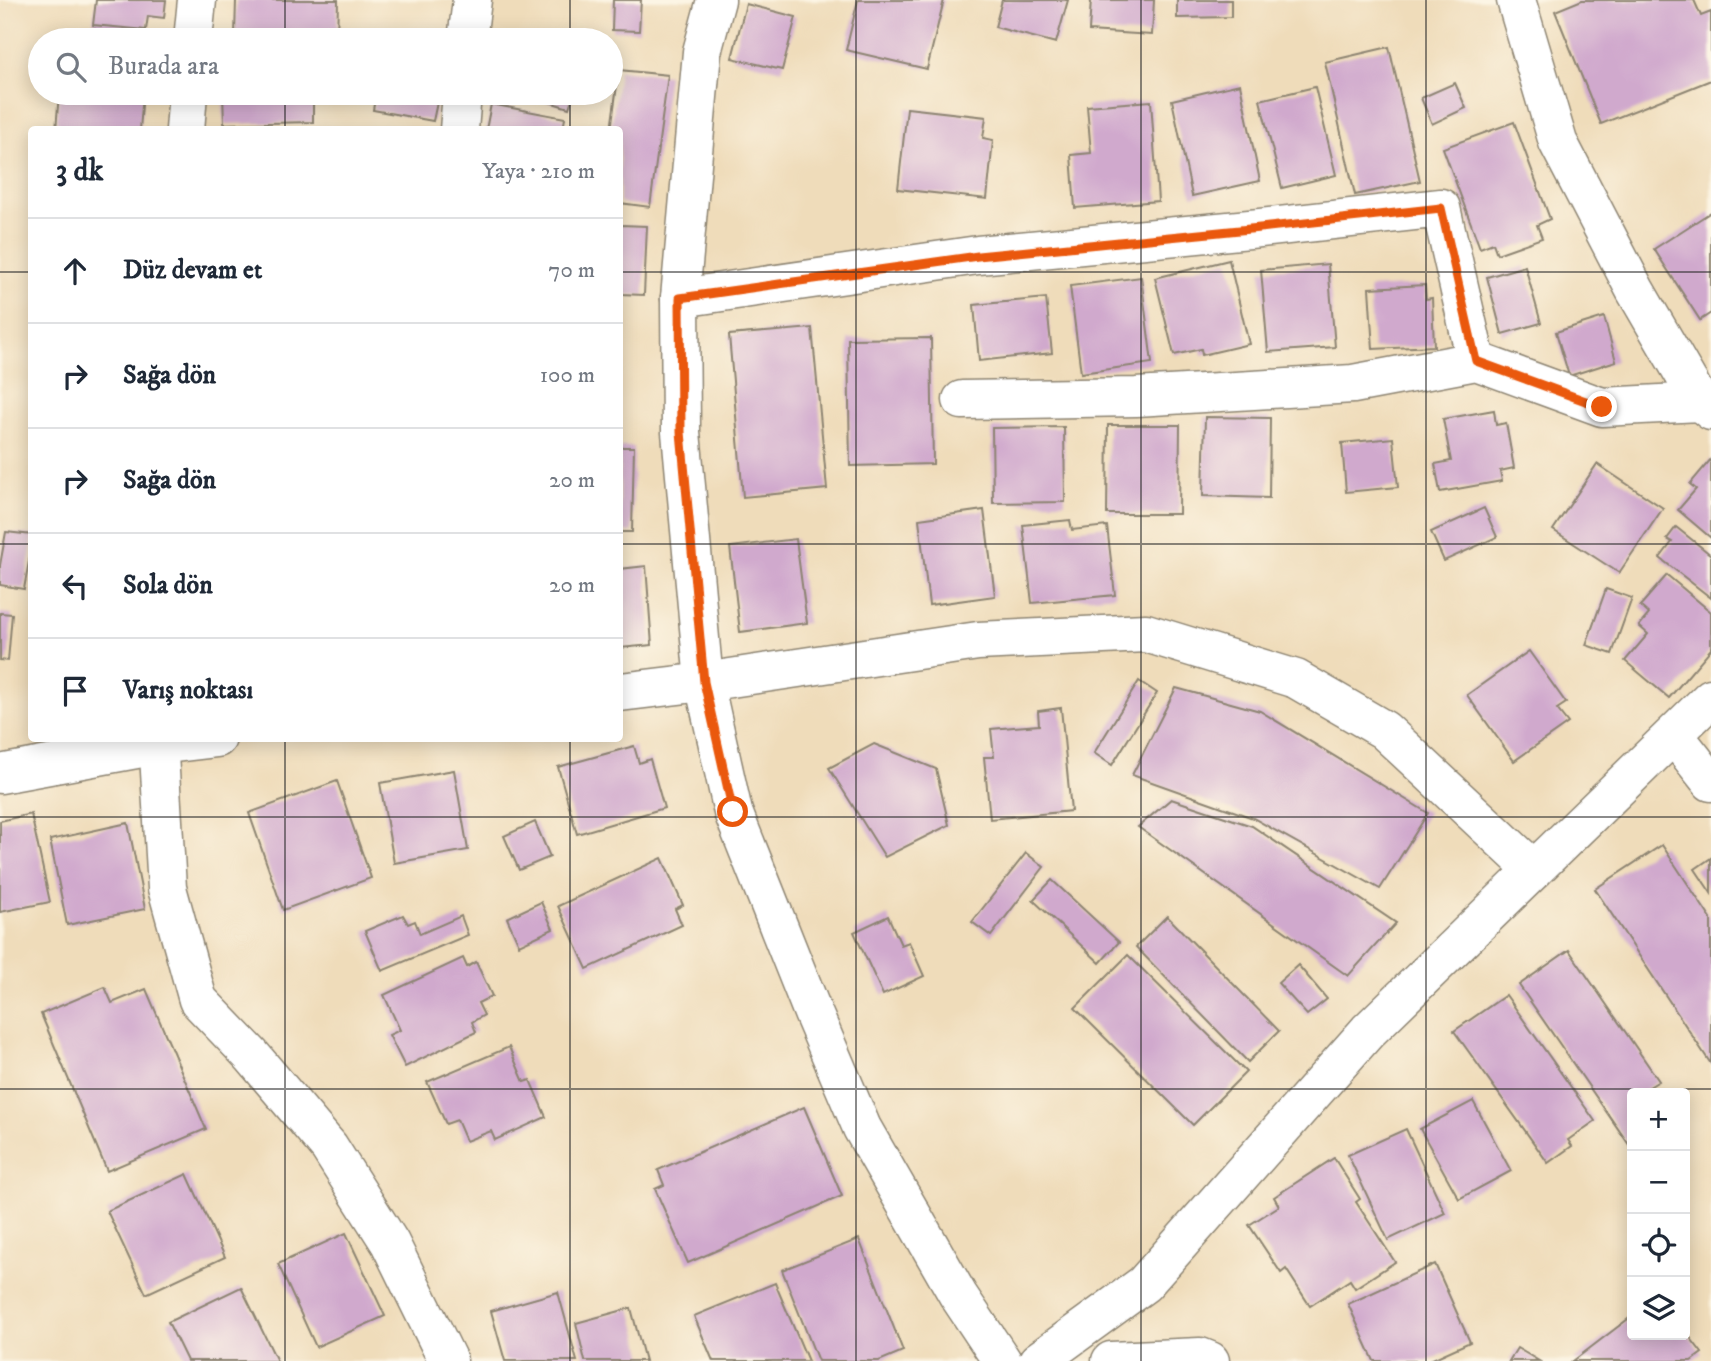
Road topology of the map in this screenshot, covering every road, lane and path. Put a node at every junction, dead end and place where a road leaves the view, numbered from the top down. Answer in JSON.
{"nodes":[{"id":1,"x":197,"y":0,"type":"edge"},
{"id":2,"x":472,"y":0,"type":"edge"},
{"id":3,"x":716,"y":0,"type":"edge"},
{"id":4,"x":1516,"y":0,"type":"edge"},
{"id":5,"x":194,"y":28,"type":"edge"},
{"id":6,"x":468,"y":28,"type":"edge"},
{"id":7,"x":187,"y":105,"type":"edge"},
{"id":8,"x":461,"y":105,"type":"edge"},
{"id":9,"x":185,"y":126,"type":"edge"},
{"id":10,"x":459,"y":126,"type":"edge"},
{"id":11,"x":680,"y":298,"type":"junction"},
{"id":12,"x":1476,"y":361,"type":"junction"},
{"id":13,"x":961,"y":401,"type":"dead end"},
{"id":14,"x":1706,"y":406,"type":"edge"},
{"id":15,"x":704,"y":682,"type":"junction"},
{"id":16,"x":623,"y":692,"type":"edge"},
{"id":17,"x":1711,"y":698,"type":"edge"},
{"id":18,"x":1674,"y":734,"type":"junction"},
{"id":19,"x":158,"y":742,"type":"edge"},
{"id":20,"x":0,"y":774,"type":"edge"},
{"id":21,"x":1711,"y":782,"type":"edge"},
{"id":22,"x":1534,"y":870,"type":"junction"},
{"id":23,"x":1203,"y":1360,"type":"edge"},
{"id":24,"x":448,"y":1361,"type":"edge"},
{"id":25,"x":1002,"y":1361,"type":"edge"},
{"id":26,"x":1038,"y":1361,"type":"edge"},
{"id":27,"x":1111,"y":1361,"type":"edge"}],
"edges":[{"from":1,"to":5,"type":"street"},
{"from":2,"to":6,"type":"street"},
{"from":3,"to":11,"type":"street"},
{"from":4,"to":14,"type":"street"},
{"from":7,"to":9,"type":"street"},
{"from":8,"to":10,"type":"street"},
{"from":11,"to":12,"type":"street"},
{"from":11,"to":15,"type":"street"},
{"from":12,"to":13,"type":"street"},
{"from":12,"to":14,"type":"street"},
{"from":15,"to":16,"type":"street"},
{"from":15,"to":22,"type":"street"},
{"from":15,"to":25,"type":"street"},
{"from":17,"to":18,"type":"street"},
{"from":18,"to":21,"type":"street"},
{"from":18,"to":22,"type":"street"},
{"from":19,"to":20,"type":"street"},
{"from":19,"to":24,"type":"street"},
{"from":22,"to":26,"type":"street"},
{"from":23,"to":27,"type":"street"}]}
